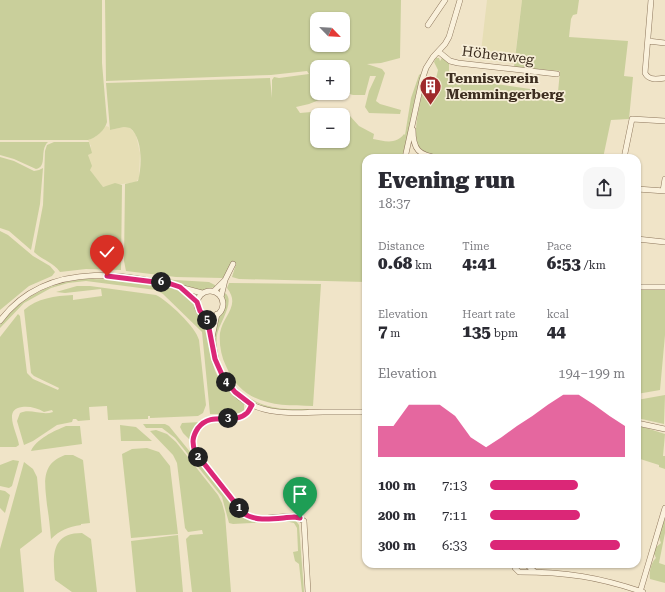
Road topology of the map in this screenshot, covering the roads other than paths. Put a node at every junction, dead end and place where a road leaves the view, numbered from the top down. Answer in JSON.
{"nodes":[{"id":1,"x":445,"y":0,"type":"edge"},
{"id":2,"x":460,"y":0,"type":"edge"},
{"id":3,"x":651,"y":0,"type":"edge"},
{"id":4,"x":428,"y":25,"type":"dead end"},
{"id":5,"x":648,"y":41,"type":"junction"},
{"id":6,"x":665,"y":43,"type":"edge"},
{"id":7,"x":439,"y":52,"type":"junction"},
{"id":8,"x":558,"y":74,"type":"dead end"},
{"id":9,"x":665,"y":78,"type":"edge"},
{"id":10,"x":665,"y":121,"type":"edge"},
{"id":11,"x":413,"y":124,"type":"junction"},
{"id":12,"x":406,"y":154,"type":"edge"},
{"id":13,"x":421,"y":154,"type":"edge"},
{"id":14,"x":625,"y":154,"type":"edge"},
{"id":15,"x":665,"y":179,"type":"edge"},
{"id":16,"x":641,"y":189,"type":"edge"},
{"id":17,"x":664,"y":191,"type":"edge"},
{"id":18,"x":641,"y":239,"type":"edge"},
{"id":19,"x":665,"y":242,"type":"edge"},
{"id":20,"x":233,"y":264,"type":"dead end"},
{"id":21,"x":225,"y":280,"type":"junction"},
{"id":22,"x":180,"y":287,"type":"junction"},
{"id":23,"x":641,"y":287,"type":"edge"},
{"id":24,"x":665,"y":287,"type":"edge"},
{"id":25,"x":214,"y":291,"type":"junction"},
{"id":26,"x":202,"y":293,"type":"junction"},
{"id":27,"x":221,"y":297,"type":"junction"},
{"id":28,"x":197,"y":302,"type":"junction"},
{"id":29,"x":217,"y":314,"type":"junction"},
{"id":30,"x":205,"y":315,"type":"junction"},
{"id":31,"x":0,"y":322,"type":"edge"},
{"id":32,"x":212,"y":340,"type":"junction"},
{"id":33,"x":252,"y":405,"type":"junction"},
{"id":34,"x":362,"y":412,"type":"edge"},
{"id":35,"x":641,"y":423,"type":"edge"},
{"id":36,"x":665,"y":429,"type":"edge"},
{"id":37,"x":665,"y":508,"type":"edge"},
{"id":38,"x":515,"y":568,"type":"edge"},
{"id":39,"x":530,"y":568,"type":"edge"},
{"id":40,"x":535,"y":572,"type":"junction"},
{"id":41,"x":308,"y":592,"type":"edge"},
{"id":42,"x":641,"y":592,"type":"edge"}],
"edges":[{"from":1,"to":4,"type":"street"},
{"from":2,"to":7,"type":"street"},
{"from":3,"to":5,"type":"street"},
{"from":5,"to":6,"type":"street"},
{"from":5,"to":9,"type":"street"},
{"from":7,"to":8,"type":"street","name":"Höhenweg"},
{"from":7,"to":11,"type":"street"},
{"from":10,"to":14,"type":"street"},
{"from":11,"to":12,"type":"street"},
{"from":11,"to":13,"type":"street"},
{"from":15,"to":17,"type":"street"},
{"from":16,"to":17,"type":"street"},
{"from":18,"to":19,"type":"street"},
{"from":20,"to":21,"type":"street"},
{"from":21,"to":25,"type":"street"},
{"from":21,"to":27,"type":"street"},
{"from":22,"to":26,"type":"street"},
{"from":22,"to":28,"type":"street"},
{"from":22,"to":31,"type":"street"},
{"from":23,"to":24,"type":"street"},
{"from":25,"to":26,"type":"street"},
{"from":25,"to":27,"type":"street"},
{"from":26,"to":28,"type":"street"},
{"from":27,"to":29,"type":"street"},
{"from":28,"to":30,"type":"street"},
{"from":29,"to":30,"type":"street"},
{"from":29,"to":32,"type":"street"},
{"from":30,"to":32,"type":"street"},
{"from":32,"to":33,"type":"street"},
{"from":33,"to":34,"type":"street"},
{"from":33,"to":41,"type":"street"},
{"from":35,"to":36,"type":"street"},
{"from":37,"to":42,"type":"street"},
{"from":38,"to":40,"type":"street"},
{"from":39,"to":40,"type":"street"},
{"from":40,"to":42,"type":"street"}]}
